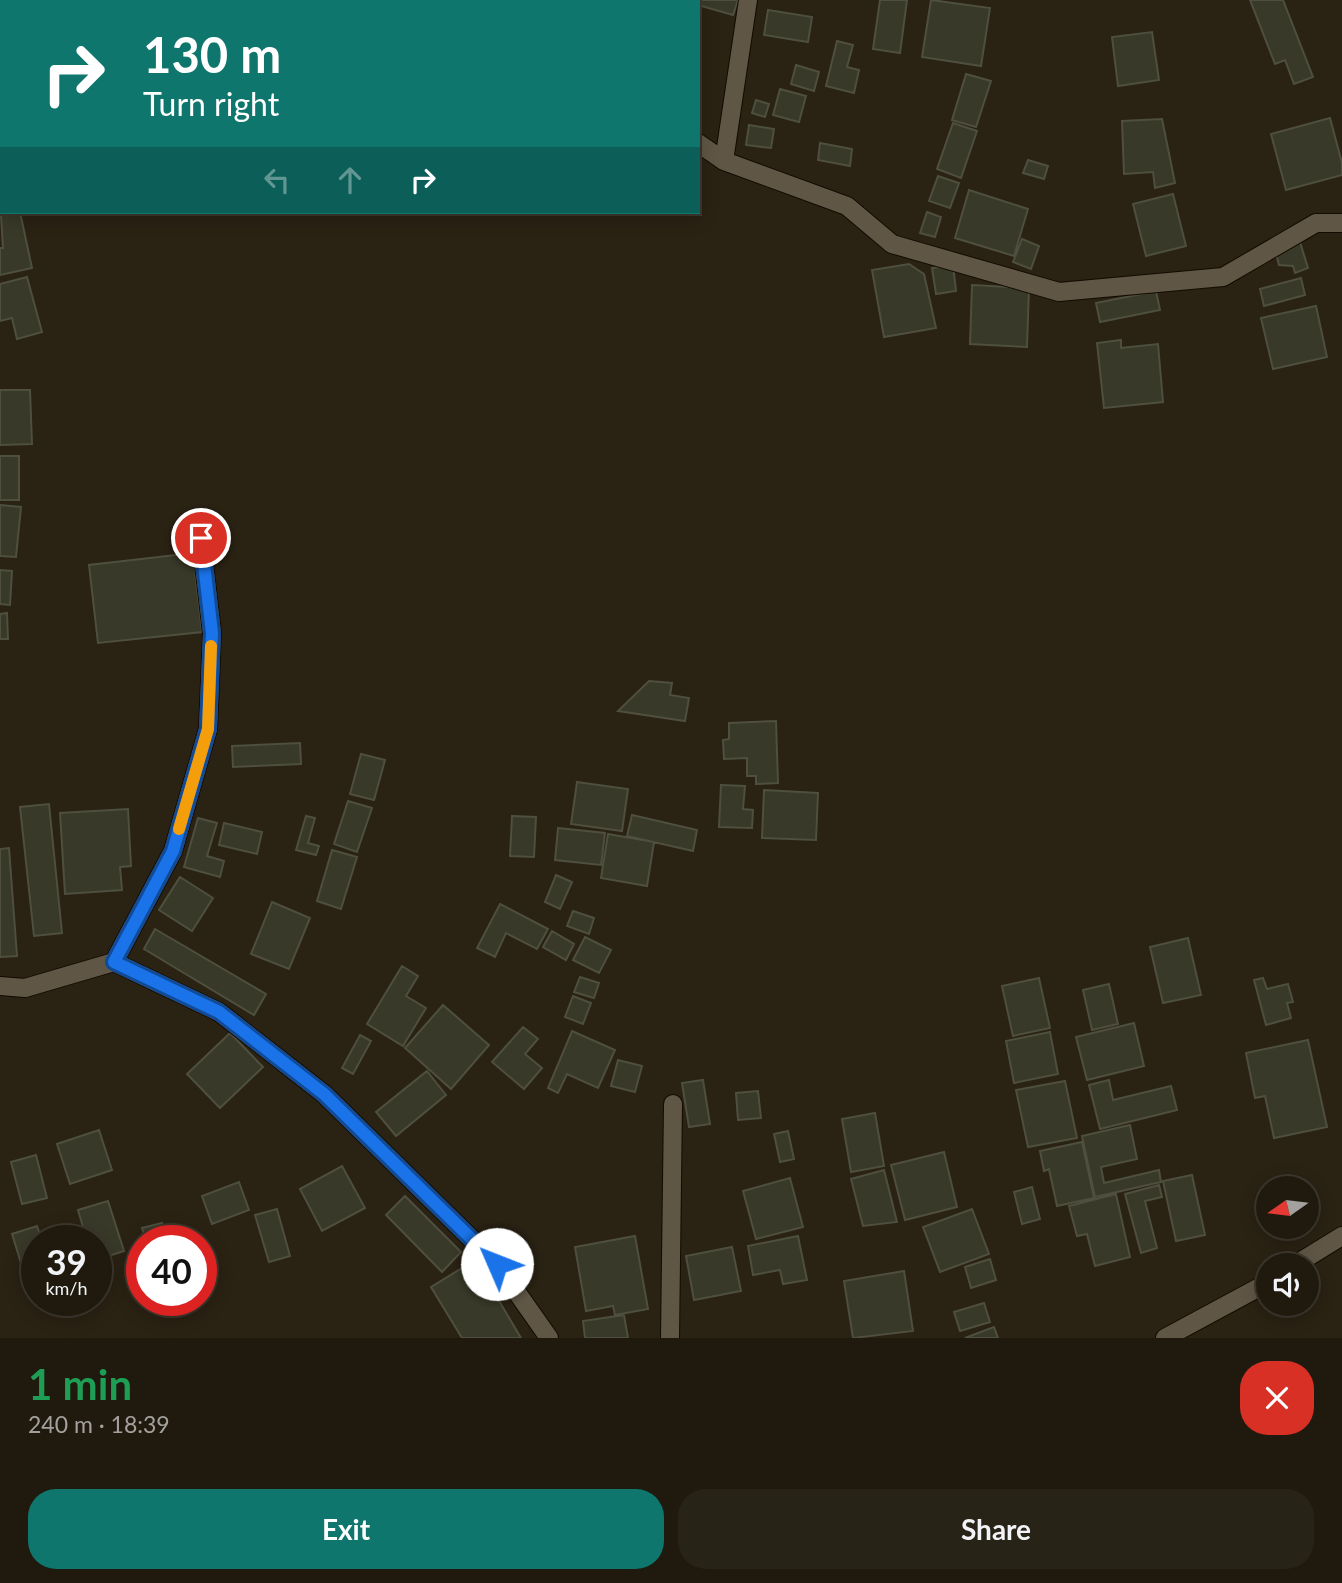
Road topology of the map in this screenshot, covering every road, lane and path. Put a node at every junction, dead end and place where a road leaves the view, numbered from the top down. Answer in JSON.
{"nodes":[{"id":1,"x":748,"y":0,"type":"edge"},
{"id":2,"x":700,"y":144,"type":"edge"},
{"id":3,"x":724,"y":162,"type":"junction"},
{"id":4,"x":1342,"y":223,"type":"edge"},
{"id":5,"x":201,"y":538,"type":"dead end"},
{"id":6,"x":114,"y":962,"type":"junction"},
{"id":7,"x":0,"y":986,"type":"edge"},
{"id":8,"x":673,"y":1104,"type":"dead end"},
{"id":9,"x":1342,"y":1236,"type":"edge"},
{"id":10,"x":1315,"y":1253,"type":"edge"},
{"id":11,"x":1256,"y":1289,"type":"edge"},
{"id":12,"x":549,"y":1338,"type":"edge"},
{"id":13,"x":670,"y":1338,"type":"edge"},
{"id":14,"x":1165,"y":1338,"type":"edge"}],
"edges":[{"from":1,"to":3,"type":"street"},
{"from":2,"to":3,"type":"street"},
{"from":3,"to":4,"type":"street"},
{"from":5,"to":6,"type":"street"},
{"from":6,"to":7,"type":"street"},
{"from":6,"to":12,"type":"street"},
{"from":8,"to":13,"type":"street"},
{"from":9,"to":10,"type":"street"},
{"from":11,"to":14,"type":"street"}]}
